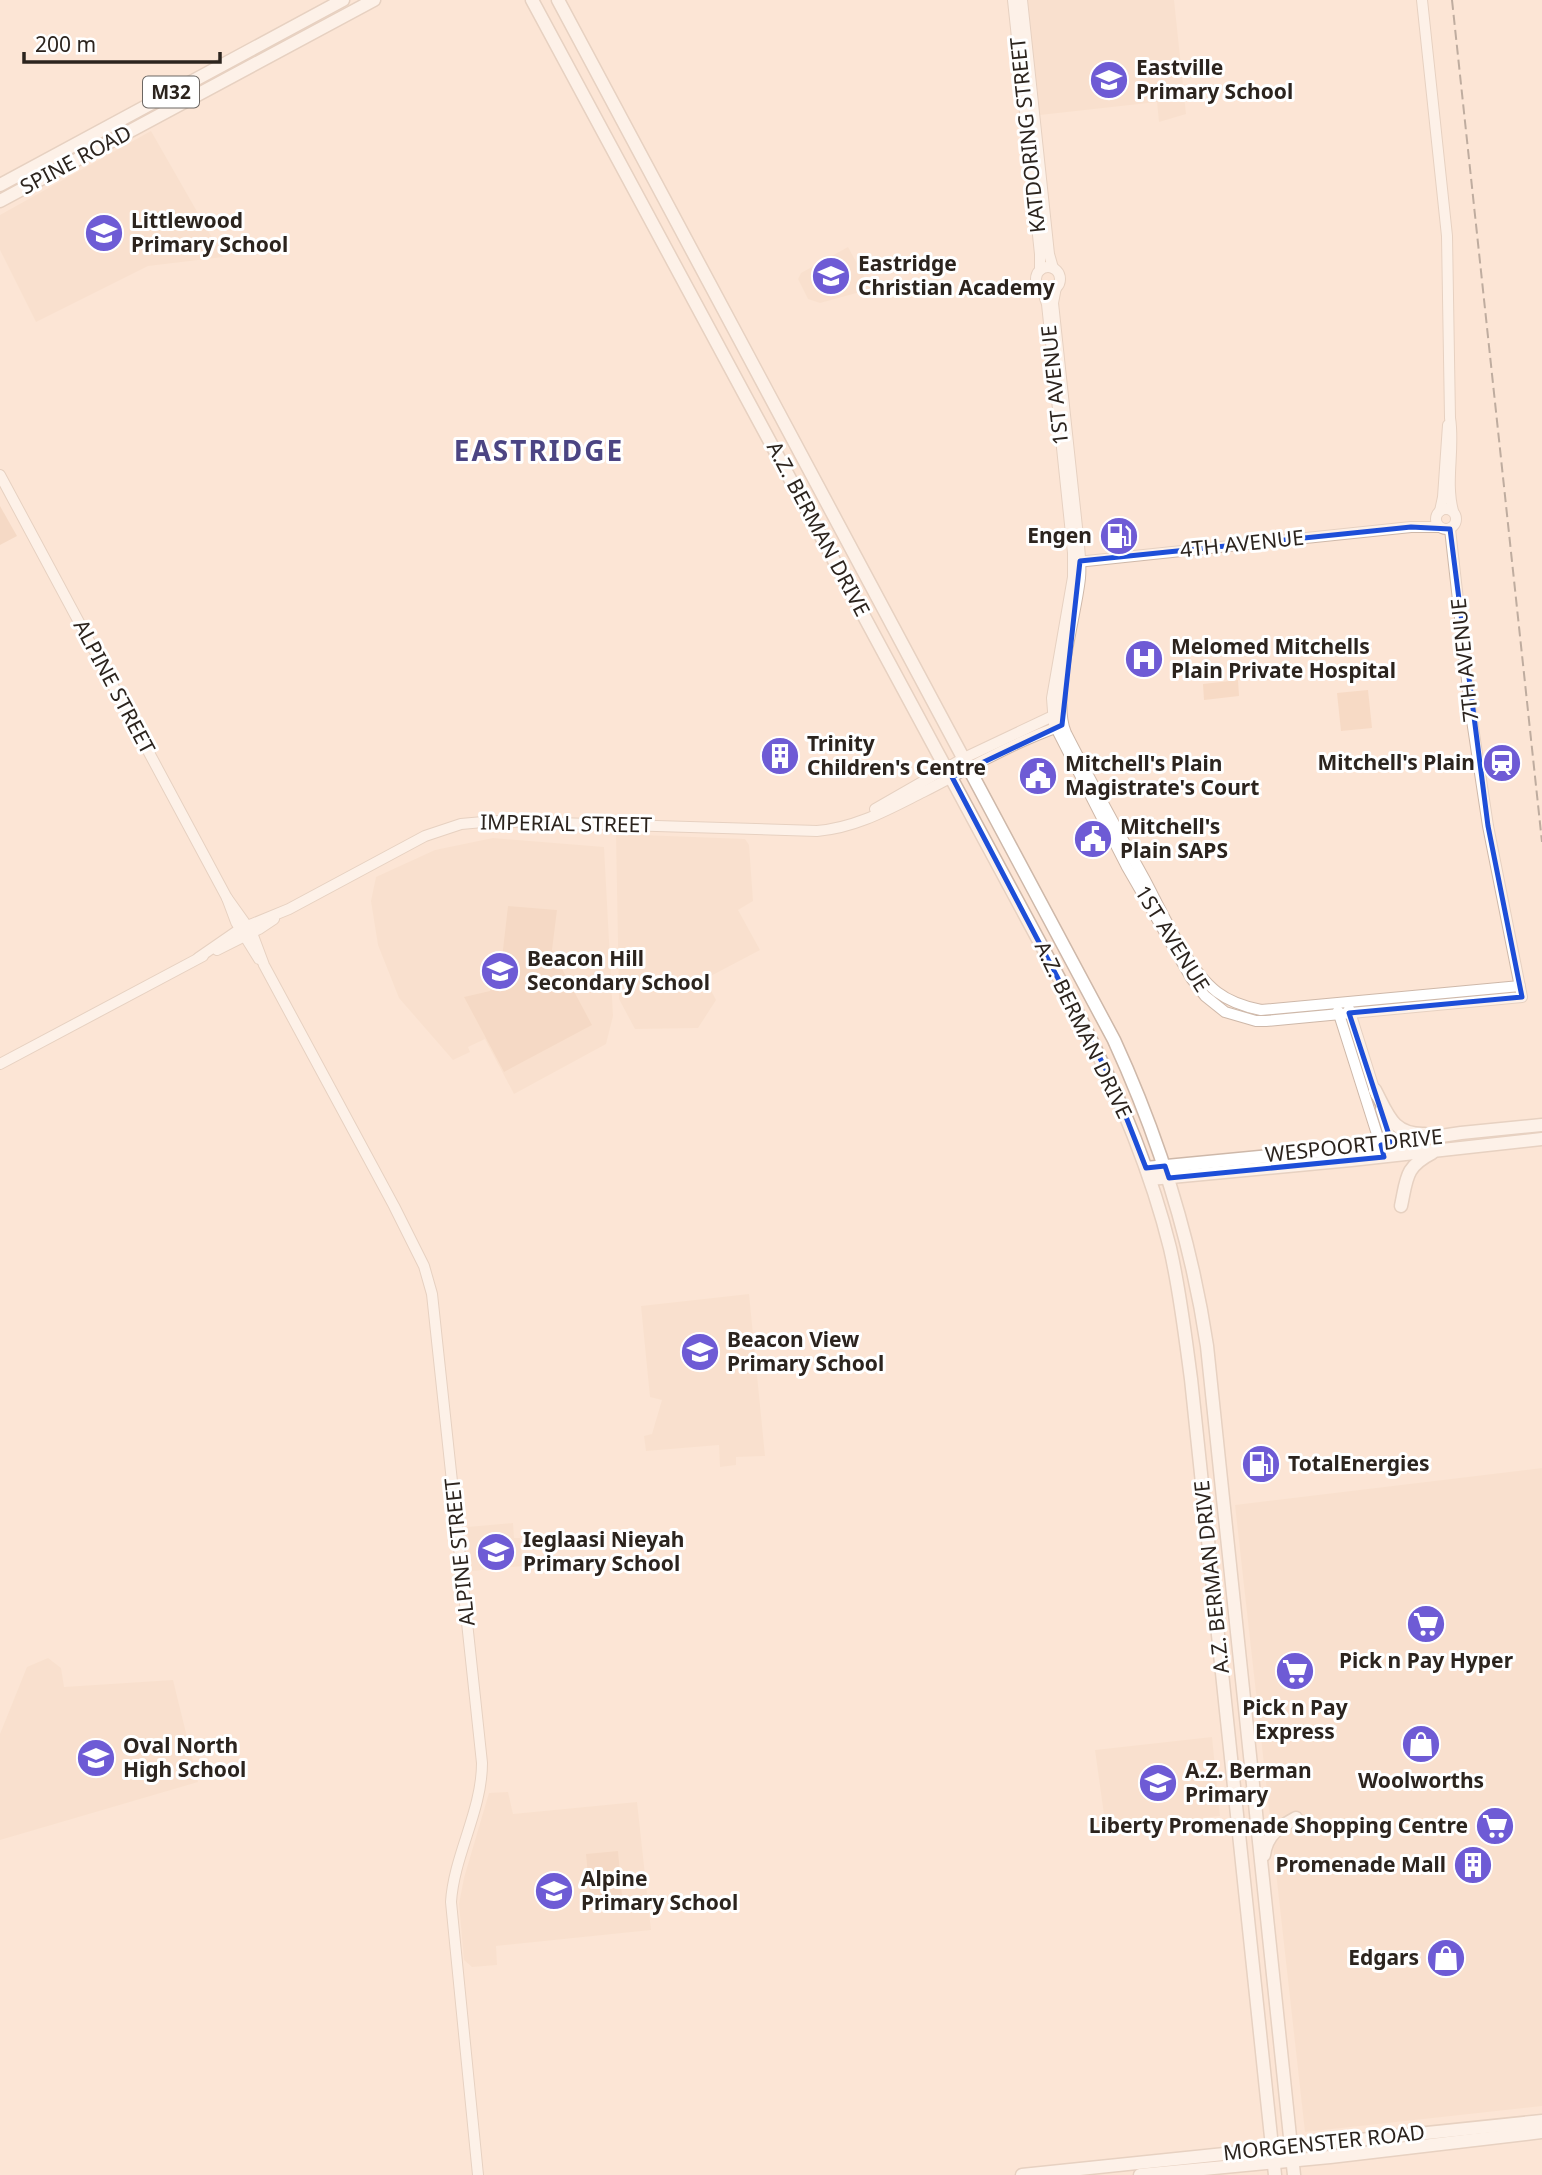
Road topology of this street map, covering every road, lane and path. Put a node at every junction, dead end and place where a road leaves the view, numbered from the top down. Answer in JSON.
{"nodes":[{"id":1,"x":343,"y":0,"type":"edge"},
{"id":2,"x":374,"y":0,"type":"edge"},
{"id":3,"x":532,"y":0,"type":"edge"},
{"id":4,"x":558,"y":0,"type":"edge"},
{"id":5,"x":1013,"y":0,"type":"edge"},
{"id":6,"x":1022,"y":0,"type":"edge"},
{"id":7,"x":1422,"y":0,"type":"edge"},
{"id":8,"x":0,"y":185,"type":"edge"},
{"id":9,"x":0,"y":201,"type":"edge"},
{"id":10,"x":1053,"y":268,"type":"junction"},
{"id":11,"x":1040,"y":270,"type":"junction"},
{"id":12,"x":1056,"y":287,"type":"junction"},
{"id":13,"x":1042,"y":289,"type":"junction"},
{"id":14,"x":1450,"y":418,"type":"junction"},
{"id":15,"x":0,"y":475,"type":"edge"},
{"id":16,"x":1453,"y":511,"type":"junction"},
{"id":17,"x":1438,"y":513,"type":"junction"},
{"id":18,"x":1411,"y":527,"type":"junction"},
{"id":19,"x":1445,"y":528,"type":"junction"},
{"id":20,"x":1076,"y":562,"type":"junction"},
{"id":21,"x":1056,"y":714,"type":"junction"},
{"id":22,"x":1059,"y":727,"type":"junction"},
{"id":23,"x":967,"y":763,"type":"junction"},
{"id":24,"x":950,"y":773,"type":"junction"},
{"id":25,"x":246,"y":931,"type":"junction"},
{"id":26,"x":1521,"y":991,"type":"joint"},
{"id":27,"x":1238,"y":1003,"type":"junction"},
{"id":28,"x":1343,"y":1009,"type":"junction"},
{"id":29,"x":1235,"y":1016,"type":"junction"},
{"id":30,"x":0,"y":1065,"type":"edge"},
{"id":31,"x":1375,"y":1090,"type":"junction"},
{"id":32,"x":1541,"y":1132,"type":"edge"},
{"id":33,"x":1461,"y":1133,"type":"junction"},
{"id":34,"x":1388,"y":1150,"type":"junction"},
{"id":35,"x":1436,"y":1151,"type":"junction"},
{"id":36,"x":1167,"y":1172,"type":"junction"},
{"id":37,"x":1148,"y":1173,"type":"junction"},
{"id":38,"x":1401,"y":1206,"type":"dead end"},
{"id":39,"x":1296,"y":1818,"type":"dead end"},
{"id":40,"x":1262,"y":1865,"type":"junction"},
{"id":41,"x":1542,"y":2121,"type":"edge"},
{"id":42,"x":1542,"y":2132,"type":"edge"},
{"id":43,"x":1291,"y":2147,"type":"junction"},
{"id":44,"x":1272,"y":2148,"type":"junction"},
{"id":45,"x":1292,"y":2161,"type":"junction"},
{"id":46,"x":1274,"y":2169,"type":"edge"},
{"id":47,"x":478,"y":2175,"type":"edge"},
{"id":48,"x":1022,"y":2175,"type":"edge"},
{"id":49,"x":1140,"y":2175,"type":"edge"},
{"id":50,"x":1294,"y":2175,"type":"edge"}],
"edges":[{"from":1,"to":8,"type":"main road","name":"SPINE ROAD","number":"M32"},
{"from":2,"to":9,"type":"main road","name":"SPINE ROAD","number":"M32"},
{"from":3,"to":24,"type":"main road","name":"A.Z. BERMAN DRIVE"},
{"from":4,"to":23,"type":"main road","name":"A.Z. BERMAN DRIVE"},
{"from":5,"to":11,"type":"street","name":"KATDORING STREET"},
{"from":6,"to":10,"type":"street","name":"KATDORING STREET"},
{"from":7,"to":14,"type":"street"},
{"from":10,"to":11,"type":"street"},
{"from":10,"to":12,"type":"street"},
{"from":11,"to":13,"type":"street"},
{"from":12,"to":13,"type":"street"},
{"from":12,"to":20,"type":"street","name":"1ST AVENUE"},
{"from":13,"to":20,"type":"street","name":"1ST AVENUE"},
{"from":14,"to":16,"type":"street"},
{"from":14,"to":17,"type":"street"},
{"from":15,"to":25,"type":"street","name":"ALPINE STREET"},
{"from":16,"to":17,"type":"street"},
{"from":16,"to":19,"type":"street"},
{"from":17,"to":18,"type":"street","name":"4TH AVENUE"},
{"from":17,"to":19,"type":"street"},
{"from":18,"to":19,"type":"street","name":"4TH AVENUE"},
{"from":18,"to":20,"type":"street","name":"4TH AVENUE"},
{"from":19,"to":26,"type":"street","name":"7TH AVENUE"},
{"from":20,"to":21,"type":"street","name":"1ST AVENUE"},
{"from":21,"to":22,"type":"street","name":"1ST AVENUE"},
{"from":21,"to":23,"type":"street"},
{"from":22,"to":23,"type":"street"},
{"from":22,"to":27,"type":"street","name":"1ST AVENUE"},
{"from":22,"to":29,"type":"street","name":"1ST AVENUE"},
{"from":23,"to":24,"type":"street","name":"IMPERIAL STREET"},
{"from":23,"to":36,"type":"main road","name":"A.Z. BERMAN DRIVE"},
{"from":24,"to":25,"type":"street","name":"IMPERIAL STREET"},
{"from":24,"to":37,"type":"main road","name":"A.Z. BERMAN DRIVE"},
{"from":25,"to":30,"type":"street","name":"IMPERIAL STREET"},
{"from":25,"to":47,"type":"street","name":"ALPINE STREET"},
{"from":26,"to":28,"type":"street","name":"1ST AVENUE"},
{"from":27,"to":28,"type":"street","name":"1ST AVENUE"},
{"from":27,"to":29,"type":"street"},
{"from":28,"to":29,"type":"street","name":"1ST AVENUE"},
{"from":28,"to":31,"type":"street"},
{"from":28,"to":34,"type":"street"},
{"from":31,"to":33,"type":"main road"},
{"from":31,"to":34,"type":"street"},
{"from":32,"to":33,"type":"main road","name":"WESPOORT DRIVE"},
{"from":32,"to":35,"type":"main road","name":"WESPOORT DRIVE"},
{"from":33,"to":34,"type":"main road","name":"WESPOORT DRIVE"},
{"from":34,"to":35,"type":"main road","name":"WESPOORT DRIVE"},
{"from":34,"to":36,"type":"main road","name":"WESPOORT DRIVE"},
{"from":35,"to":38,"type":"main road"},
{"from":36,"to":37,"type":"main road","name":"WESPOORT DRIVE"},
{"from":36,"to":40,"type":"main road","name":"A.Z. BERMAN DRIVE"},
{"from":37,"to":44,"type":"main road","name":"A.Z. BERMAN DRIVE"},
{"from":39,"to":40,"type":"main road"},
{"from":40,"to":43,"type":"main road","name":"A.Z. BERMAN DRIVE"},
{"from":41,"to":43,"type":"main road","name":"MORGENSTER ROAD"},
{"from":42,"to":45,"type":"main road","name":"MORGENSTER ROAD"},
{"from":43,"to":44,"type":"main road","name":"MORGENSTER ROAD"},
{"from":43,"to":45,"type":"main road","name":"A.Z. BERMAN DRIVE"},
{"from":44,"to":46,"type":"main road","name":"A.Z. BERMAN DRIVE"},
{"from":44,"to":48,"type":"main road","name":"MORGENSTER ROAD"},
{"from":45,"to":46,"type":"main road","name":"MORGENSTER ROAD"},
{"from":45,"to":50,"type":"main road","name":"A.Z. BERMAN DRIVE"},
{"from":46,"to":49,"type":"main road","name":"MORGENSTER ROAD"}]}
